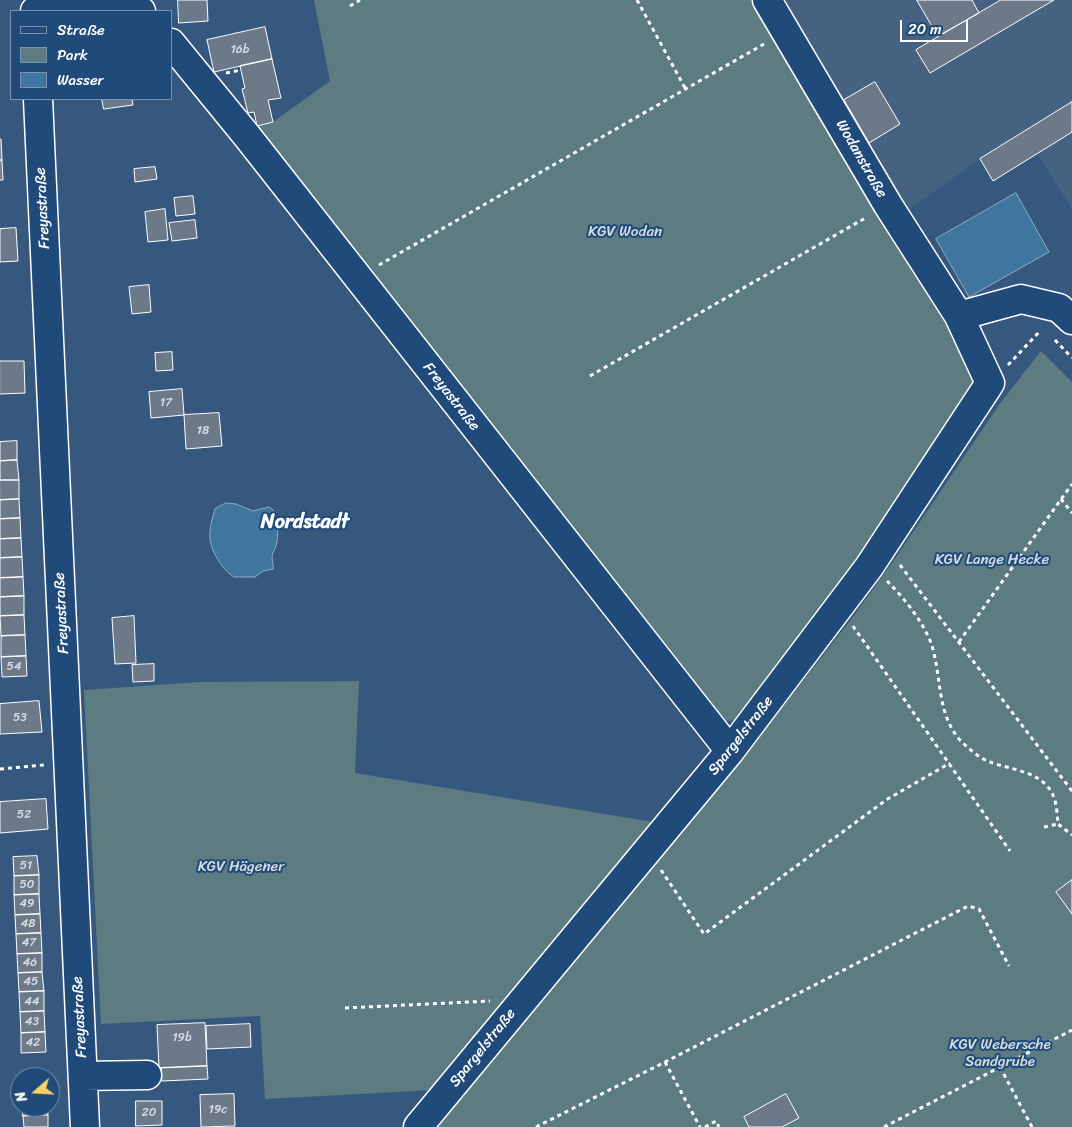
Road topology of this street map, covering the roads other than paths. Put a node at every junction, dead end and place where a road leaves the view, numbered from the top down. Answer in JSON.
{"nodes":[{"id":1,"x":767,"y":0,"type":"edge"},
{"id":2,"x":50,"y":10,"type":"edge"},
{"id":3,"x":139,"y":10,"type":"edge"},
{"id":4,"x":172,"y":44,"type":"edge"},
{"id":5,"x":38,"y":100,"type":"edge"},
{"id":6,"x":959,"y":316,"type":"junction"},
{"id":7,"x":1058,"y":319,"type":"edge"},
{"id":8,"x":730,"y":751,"type":"junction"},
{"id":9,"x":147,"y":1075,"type":"dead end"},
{"id":10,"x":83,"y":1076,"type":"junction"},
{"id":11,"x":85,"y":1127,"type":"edge"},
{"id":12,"x":418,"y":1127,"type":"edge"}],
"edges":[{"from":1,"to":6,"type":"street","name":"Wodanstraße"},
{"from":2,"to":3,"type":"street"},
{"from":4,"to":8,"type":"street","name":"Freyastraße"},
{"from":5,"to":10,"type":"street","name":"Freyastraße"},
{"from":6,"to":7,"type":"street"},
{"from":6,"to":8,"type":"street","name":"Spargelstraße"},
{"from":8,"to":12,"type":"street","name":"Spargelstraße"},
{"from":9,"to":10,"type":"street"},
{"from":10,"to":11,"type":"street","name":"Freyastraße"}]}
